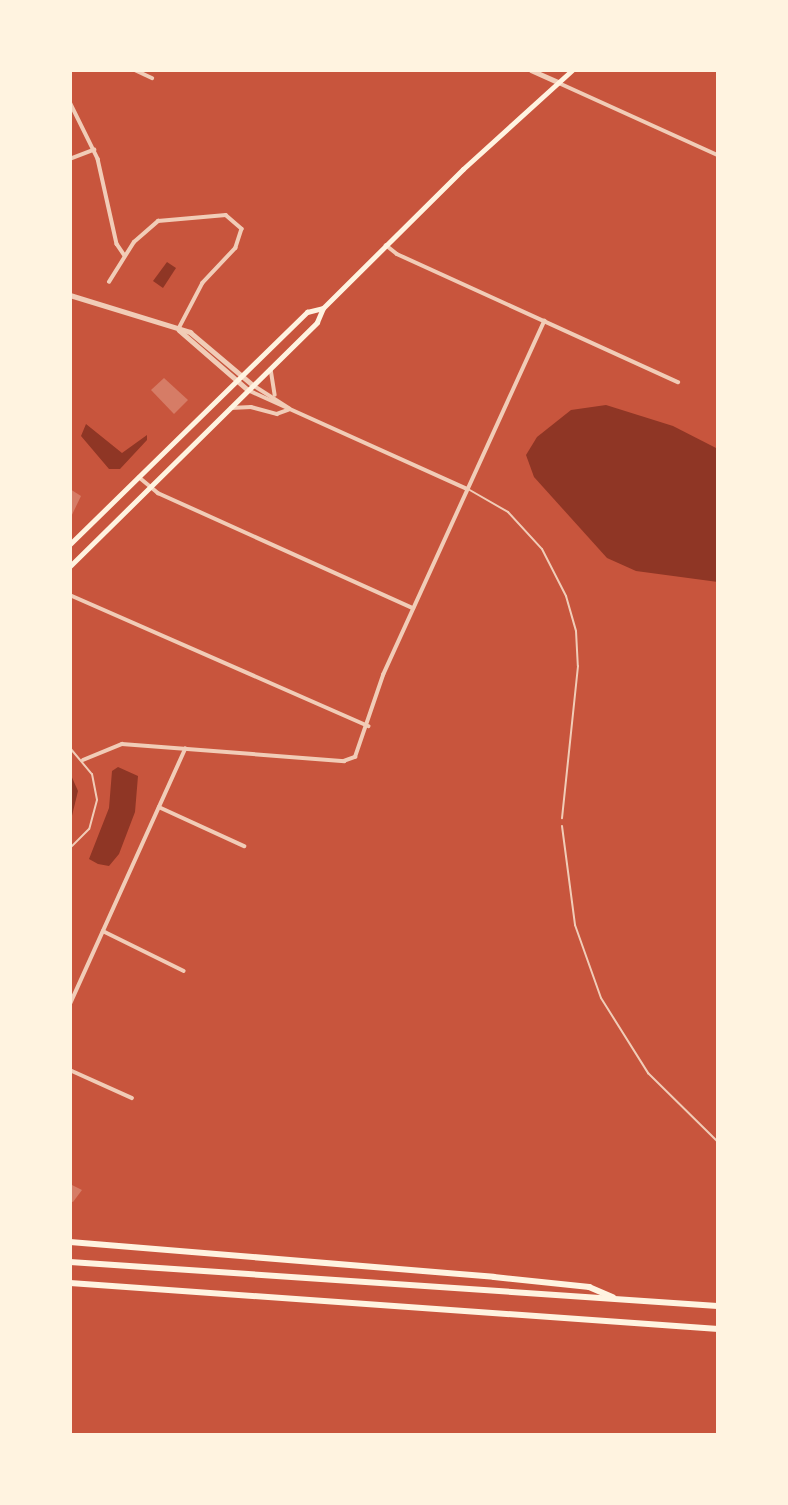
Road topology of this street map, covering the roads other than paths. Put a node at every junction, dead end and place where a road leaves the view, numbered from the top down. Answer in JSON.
{"nodes":[{"id":1,"x":135,"y":70,"type":"edge"},
{"id":2,"x":531,"y":70,"type":"edge"},
{"id":3,"x":572,"y":70,"type":"edge"},
{"id":4,"x":152,"y":78,"type":"dead end"},
{"id":5,"x":558,"y":82,"type":"junction"},
{"id":6,"x":70,"y":102,"type":"edge"},
{"id":7,"x":94,"y":150,"type":"junction"},
{"id":8,"x":718,"y":155,"type":"edge"},
{"id":9,"x":70,"y":159,"type":"edge"},
{"id":10,"x":386,"y":245,"type":"junction"},
{"id":11,"x":125,"y":256,"type":"junction"},
{"id":12,"x":109,"y":282,"type":"dead end"},
{"id":13,"x":70,"y":295,"type":"edge"},
{"id":14,"x":323,"y":308,"type":"junction"},
{"id":15,"x":544,"y":321,"type":"junction"},
{"id":16,"x":178,"y":330,"type":"junction"},
{"id":17,"x":272,"y":366,"type":"junction"},
{"id":18,"x":242,"y":375,"type":"junction"},
{"id":19,"x":236,"y":381,"type":"junction"},
{"id":20,"x":678,"y":382,"type":"dead end"},
{"id":21,"x":250,"y":388,"type":"junction"},
{"id":22,"x":276,"y":397,"type":"junction"},
{"id":23,"x":229,"y":408,"type":"junction"},
{"id":24,"x":290,"y":409,"type":"junction"},
{"id":25,"x":139,"y":477,"type":"junction"},
{"id":26,"x":150,"y":488,"type":"junction"},
{"id":27,"x":467,"y":489,"type":"junction"},
{"id":28,"x":70,"y":544,"type":"edge"},
{"id":29,"x":70,"y":566,"type":"edge"},
{"id":30,"x":70,"y":595,"type":"edge"},
{"id":31,"x":413,"y":608,"type":"junction"},
{"id":32,"x":368,"y":726,"type":"junction"},
{"id":33,"x":70,"y":748,"type":"edge"},
{"id":34,"x":186,"y":749,"type":"junction"},
{"id":35,"x":83,"y":760,"type":"junction"},
{"id":36,"x":159,"y":807,"type":"junction"},
{"id":37,"x":562,"y":818,"type":"dead end"},
{"id":38,"x":562,"y":827,"type":"dead end"},
{"id":39,"x":244,"y":846,"type":"dead end"},
{"id":40,"x":70,"y":848,"type":"edge"},
{"id":41,"x":103,"y":931,"type":"junction"},
{"id":42,"x":184,"y":971,"type":"dead end"},
{"id":43,"x":70,"y":1004,"type":"edge"},
{"id":44,"x":70,"y":1070,"type":"edge"},
{"id":45,"x":132,"y":1098,"type":"dead end"},
{"id":46,"x":718,"y":1142,"type":"edge"},
{"id":47,"x":70,"y":1242,"type":"edge"},
{"id":48,"x":70,"y":1262,"type":"edge"},
{"id":49,"x":70,"y":1283,"type":"edge"},
{"id":50,"x":618,"y":1299,"type":"junction"},
{"id":51,"x":718,"y":1306,"type":"edge"},
{"id":52,"x":718,"y":1329,"type":"edge"}],
"edges":[{"from":1,"to":4,"type":"street"},
{"from":2,"to":5,"type":"street"},
{"from":3,"to":5,"type":"main road"},
{"from":5,"to":8,"type":"street"},
{"from":5,"to":10,"type":"main road"},
{"from":6,"to":7,"type":"street"},
{"from":7,"to":9,"type":"street"},
{"from":7,"to":11,"type":"street"},
{"from":10,"to":14,"type":"main road"},
{"from":10,"to":15,"type":"street"},
{"from":11,"to":12,"type":"street"},
{"from":11,"to":16,"type":"street"},
{"from":13,"to":16,"type":"street"},
{"from":14,"to":17,"type":"main road"},
{"from":14,"to":18,"type":"main road"},
{"from":15,"to":20,"type":"street"},
{"from":15,"to":27,"type":"street"},
{"from":16,"to":18,"type":"street"},
{"from":16,"to":19,"type":"street"},
{"from":17,"to":21,"type":"main road"},
{"from":17,"to":22,"type":"street"},
{"from":18,"to":19,"type":"main road"},
{"from":18,"to":21,"type":"street"},
{"from":19,"to":21,"type":"street"},
{"from":19,"to":25,"type":"main road"},
{"from":21,"to":22,"type":"street"},
{"from":21,"to":23,"type":"main road"},
{"from":21,"to":24,"type":"street"},
{"from":22,"to":24,"type":"street"},
{"from":23,"to":24,"type":"street"},
{"from":23,"to":26,"type":"main road"},
{"from":24,"to":27,"type":"street"},
{"from":25,"to":26,"type":"street"},
{"from":25,"to":28,"type":"main road"},
{"from":26,"to":29,"type":"main road"},
{"from":26,"to":31,"type":"street"},
{"from":27,"to":31,"type":"street"},
{"from":27,"to":37,"type":"lane"},
{"from":30,"to":32,"type":"street"},
{"from":31,"to":32,"type":"street"},
{"from":32,"to":34,"type":"street"},
{"from":33,"to":35,"type":"lane"},
{"from":34,"to":35,"type":"street"},
{"from":34,"to":36,"type":"street"},
{"from":35,"to":40,"type":"lane"},
{"from":36,"to":39,"type":"street"},
{"from":36,"to":41,"type":"street"},
{"from":38,"to":46,"type":"lane"},
{"from":41,"to":42,"type":"street"},
{"from":41,"to":43,"type":"street"},
{"from":44,"to":45,"type":"street"},
{"from":47,"to":50,"type":"highway"},
{"from":48,"to":50,"type":"highway"},
{"from":49,"to":52,"type":"highway"},
{"from":50,"to":51,"type":"highway"}]}
